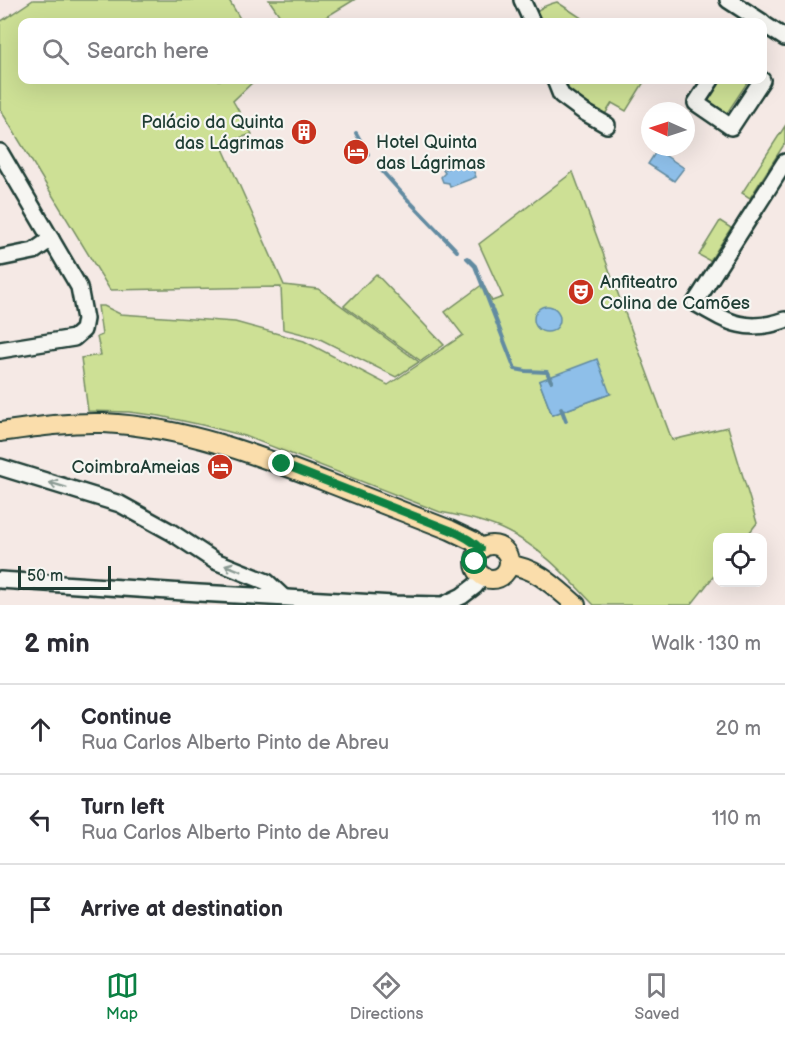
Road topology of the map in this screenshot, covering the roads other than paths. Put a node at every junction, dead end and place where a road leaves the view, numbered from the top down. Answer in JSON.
{"nodes":[{"id":1,"x":522,"y":0,"type":"edge"},
{"id":2,"x":728,"y":0,"type":"edge"},
{"id":3,"x":529,"y":18,"type":"edge"},
{"id":4,"x":752,"y":18,"type":"edge"},
{"id":5,"x":767,"y":28,"type":"edge"},
{"id":6,"x":785,"y":38,"type":"edge"},
{"id":7,"x":557,"y":84,"type":"edge"},
{"id":8,"x":708,"y":84,"type":"edge"},
{"id":9,"x":759,"y":84,"type":"edge"},
{"id":10,"x":607,"y":125,"type":"dead end"},
{"id":11,"x":0,"y":152,"type":"edge"},
{"id":12,"x":785,"y":162,"type":"edge"},
{"id":13,"x":51,"y":239,"type":"junction"},
{"id":14,"x":34,"y":251,"type":"junction"},
{"id":15,"x":0,"y":258,"type":"edge"},
{"id":16,"x":0,"y":267,"type":"edge"},
{"id":17,"x":785,"y":320,"type":"edge"},
{"id":18,"x":0,"y":350,"type":"edge"},
{"id":19,"x":0,"y":432,"type":"edge"},
{"id":20,"x":0,"y":467,"type":"edge"},
{"id":21,"x":481,"y":549,"type":"junction"},
{"id":22,"x":509,"y":566,"type":"junction"},
{"id":23,"x":483,"y":576,"type":"junction"},
{"id":24,"x":0,"y":580,"type":"edge"},
{"id":25,"x":283,"y":597,"type":"junction"},
{"id":26,"x":311,"y":602,"type":"edge"},
{"id":27,"x":576,"y":605,"type":"edge"}],
"edges":[{"from":1,"to":3,"type":"street"},
{"from":2,"to":4,"type":"street"},
{"from":5,"to":6,"type":"street"},
{"from":7,"to":10,"type":"street"},
{"from":8,"to":9,"type":"street"},
{"from":11,"to":13,"type":"street"},
{"from":12,"to":17,"type":"street"},
{"from":13,"to":14,"type":"street"},
{"from":13,"to":18,"type":"street"},
{"from":14,"to":15,"type":"street"},
{"from":14,"to":16,"type":"street"},
{"from":19,"to":21,"type":"main road"},
{"from":25,"to":20,"type":"street","one_way":true},
{"from":21,"to":22,"type":"main road"},
{"from":21,"to":23,"type":"main road"},
{"from":22,"to":23,"type":"main road"},
{"from":22,"to":27,"type":"main road"},
{"from":23,"to":26,"type":"street"},
{"from":24,"to":25,"type":"street"},
{"from":25,"to":26,"type":"street"}]}
